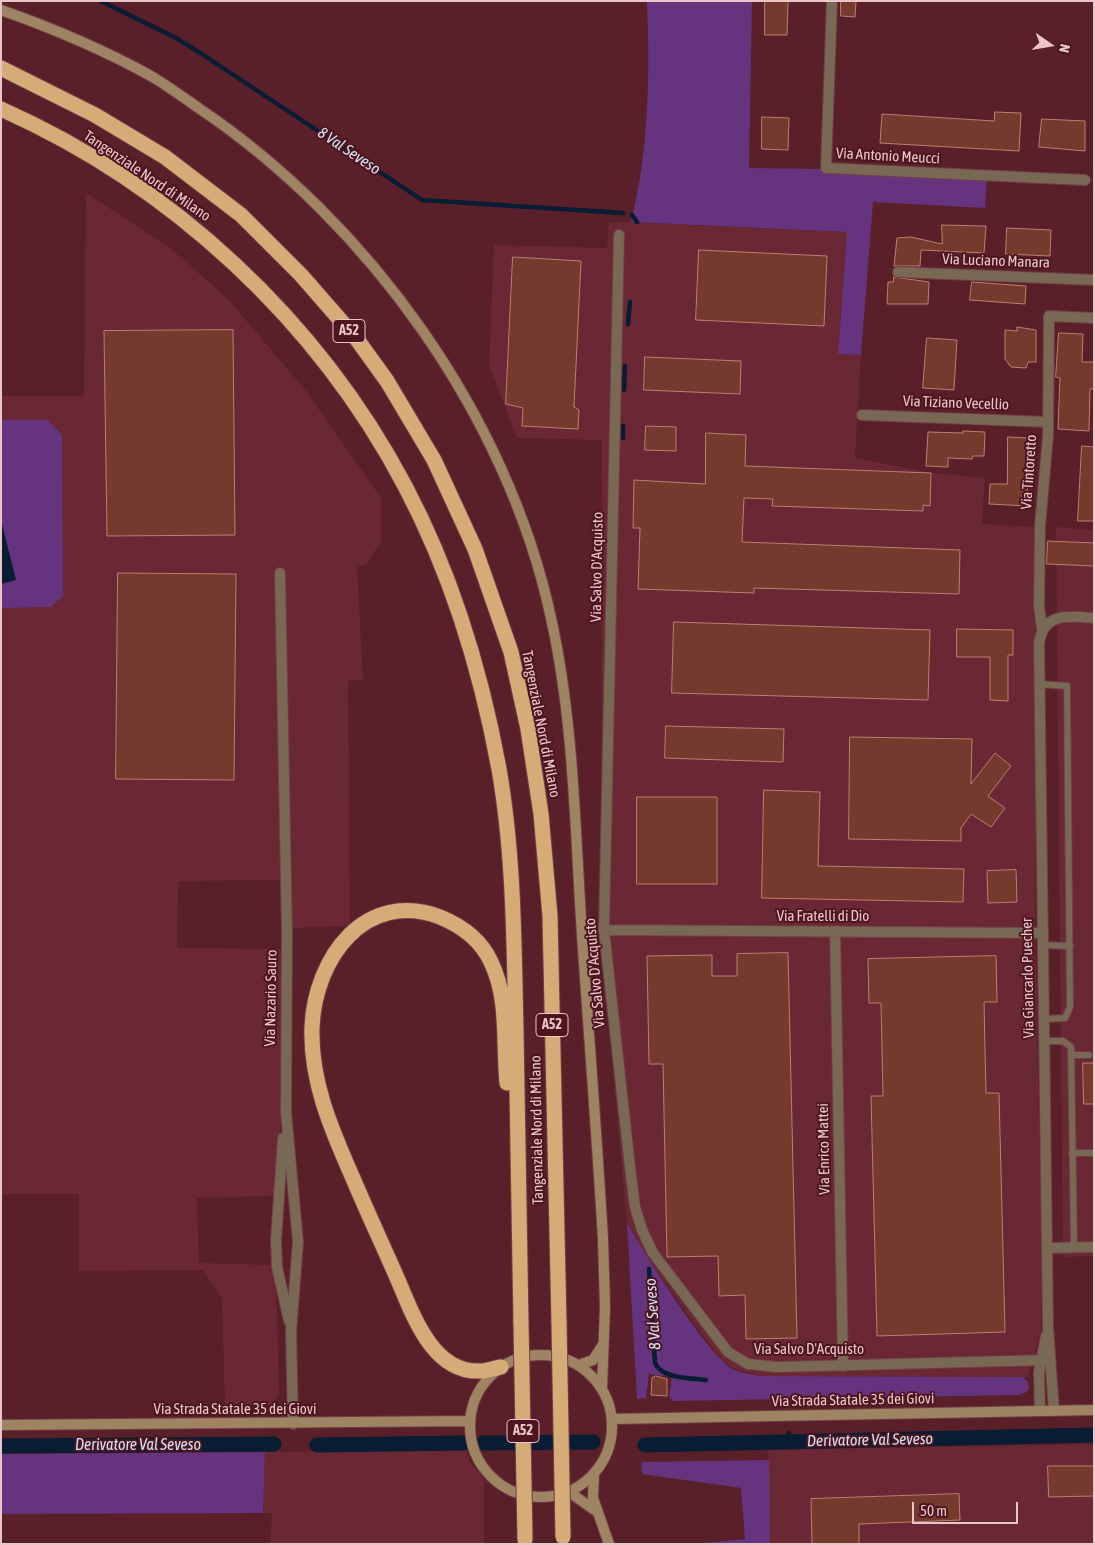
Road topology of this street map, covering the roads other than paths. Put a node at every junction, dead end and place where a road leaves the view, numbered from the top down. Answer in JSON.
{"nodes":[{"id":1,"x":832,"y":1,"type":"edge"},
{"id":2,"x":1,"y":10,"type":"edge"},
{"id":3,"x":1,"y":68,"type":"edge"},
{"id":4,"x":1,"y":109,"type":"edge"},
{"id":5,"x":1085,"y":180,"type":"dead end"},
{"id":6,"x":619,"y":235,"type":"dead end"},
{"id":7,"x":898,"y":272,"type":"dead end"},
{"id":8,"x":1094,"y":280,"type":"edge"},
{"id":9,"x":1094,"y":318,"type":"edge"},
{"id":10,"x":862,"y":415,"type":"dead end"},
{"id":11,"x":1048,"y":422,"type":"junction"},
{"id":12,"x":280,"y":573,"type":"dead end"},
{"id":13,"x":1094,"y":618,"type":"edge"},
{"id":14,"x":1042,"y":629,"type":"junction"},
{"id":15,"x":1039,"y":684,"type":"junction"},
{"id":16,"x":604,"y":930,"type":"junction"},
{"id":17,"x":835,"y":931,"type":"junction"},
{"id":18,"x":1043,"y":933,"type":"junction"},
{"id":19,"x":1043,"y":945,"type":"junction"},
{"id":20,"x":1070,"y":946,"type":"junction"},
{"id":21,"x":1044,"y":1019,"type":"junction"},
{"id":22,"x":1044,"y":1041,"type":"junction"},
{"id":23,"x":1071,"y":1055,"type":"junction"},
{"id":24,"x":1089,"y":1055,"type":"dead end"},
{"id":25,"x":286,"y":1112,"type":"junction"},
{"id":26,"x":1094,"y":1153,"type":"edge"},
{"id":27,"x":1072,"y":1154,"type":"junction"},
{"id":28,"x":519,"y":1200,"type":"junction"},
{"id":29,"x":1074,"y":1247,"type":"junction"},
{"id":30,"x":1094,"y":1247,"type":"edge"},
{"id":31,"x":1047,"y":1248,"type":"junction"},
{"id":32,"x":1048,"y":1327,"type":"junction"},
{"id":33,"x":291,"y":1332,"type":"junction"},
{"id":34,"x":604,"y":1337,"type":"junction"},
{"id":35,"x":1041,"y":1360,"type":"junction"},
{"id":36,"x":1052,"y":1360,"type":"junction"},
{"id":37,"x":578,"y":1365,"type":"junction"},
{"id":38,"x":843,"y":1366,"type":"junction"},
{"id":39,"x":501,"y":1367,"type":"junction"},
{"id":40,"x":602,"y":1388,"type":"junction"},
{"id":41,"x":1094,"y":1410,"type":"edge"},
{"id":42,"x":1040,"y":1411,"type":"junction"},
{"id":43,"x":1054,"y":1411,"type":"junction"},
{"id":44,"x":612,"y":1420,"type":"junction"},
{"id":45,"x":470,"y":1421,"type":"junction"},
{"id":46,"x":292,"y":1424,"type":"junction"},
{"id":47,"x":1,"y":1425,"type":"edge"},
{"id":48,"x":594,"y":1473,"type":"junction"},
{"id":49,"x":569,"y":1492,"type":"junction"},
{"id":50,"x":596,"y":1511,"type":"junction"},
{"id":51,"x":563,"y":1540,"type":"edge"},
{"id":52,"x":525,"y":1542,"type":"edge"},
{"id":53,"x":609,"y":1544,"type":"edge"}],
"edges":[{"from":1,"to":5,"type":"street","name":"Via Antonio Meucci"},
{"from":2,"to":34,"type":"main road"},
{"from":3,"to":51,"type":"highway","name":"Tangenziale Nord di Milano","number":"A52","bridge":true},
{"from":4,"to":28,"type":"highway","name":"Tangenziale Nord di Milano","number":"A52"},
{"from":6,"to":16,"type":"street","name":"Via Salvo D'Acquisto"},
{"from":7,"to":8,"type":"street","name":"Via Luciano Manara"},
{"from":9,"to":11,"type":"street","name":"Via Tintoretto"},
{"from":10,"to":11,"type":"street","name":"Via Tiziano Vecellio"},
{"from":11,"to":14,"type":"street","name":"Via Tintoretto"},
{"from":12,"to":25,"type":"street","name":"Via Nazario Sauro"},
{"from":13,"to":14,"type":"street"},
{"from":14,"to":15,"type":"street","name":"Via Giancarlo Puecher"},
{"from":15,"to":18,"type":"street","name":"Via Giancarlo Puecher"},
{"from":15,"to":20,"type":"lane"},
{"from":16,"to":17,"type":"street","name":"Via Fratelli di Dio"},
{"from":16,"to":38,"type":"street","name":"Via Salvo D'Acquisto"},
{"from":17,"to":18,"type":"street","name":"Via Fratelli di Dio"},
{"from":17,"to":38,"type":"street","name":"Via Enrico Mattei"},
{"from":18,"to":19,"type":"street","name":"Via Giancarlo Puecher"},
{"from":19,"to":20,"type":"lane"},
{"from":19,"to":21,"type":"street","name":"Via Giancarlo Puecher"},
{"from":20,"to":21,"type":"lane"},
{"from":21,"to":22,"type":"street","name":"Via Giancarlo Puecher"},
{"from":22,"to":23,"type":"lane"},
{"from":22,"to":31,"type":"street","name":"Via Giancarlo Puecher"},
{"from":23,"to":24,"type":"lane"},
{"from":23,"to":27,"type":"lane"},
{"from":25,"to":33,"type":"street","name":"Via Nazario Sauro"},
{"from":25,"to":33,"type":"street"},
{"from":26,"to":27,"type":"lane"},
{"from":27,"to":29,"type":"lane"},
{"from":28,"to":39,"type":"highway"},
{"from":28,"to":52,"type":"highway","name":"Tangenziale Nord di Milano","number":"A52","bridge":true},
{"from":29,"to":30,"type":"street"},
{"from":29,"to":31,"type":"street"},
{"from":31,"to":32,"type":"street","name":"Via Giancarlo Puecher"},
{"from":32,"to":35,"type":"street","name":"Via Giancarlo Puecher"},
{"from":32,"to":36,"type":"street","name":"Via Giancarlo Puecher"},
{"from":33,"to":46,"type":"street","name":"Via Nazario Sauro"},
{"from":34,"to":37,"type":"main road"},
{"from":34,"to":40,"type":"main road"},
{"from":35,"to":36,"type":"street","name":"Via Salvo D'Acquisto"},
{"from":35,"to":38,"type":"street","name":"Via Salvo D'Acquisto"},
{"from":35,"to":42,"type":"street","name":"Via Giancarlo Puecher"},
{"from":36,"to":43,"type":"street","name":"Via Giancarlo Puecher"},
{"from":37,"to":39,"type":"main road"},
{"from":37,"to":40,"type":"main road"},
{"from":39,"to":45,"type":"main road"},
{"from":40,"to":44,"type":"main road"},
{"from":41,"to":43,"type":"main road","name":"Via Strada Statale 35 dei Giovi"},
{"from":42,"to":43,"type":"main road","name":"Via Strada Statale 35 dei Giovi"},
{"from":42,"to":44,"type":"main road","name":"Via Strada Statale 35 dei Giovi"},
{"from":44,"to":48,"type":"main road"},
{"from":45,"to":46,"type":"main road","name":"Via Strada Statale 35 dei Giovi"},
{"from":45,"to":49,"type":"main road"},
{"from":46,"to":47,"type":"main road","name":"Via Strada Statale 35 dei Giovi"},
{"from":48,"to":49,"type":"main road"},
{"from":48,"to":50,"type":"main road"},
{"from":49,"to":50,"type":"main road"},
{"from":50,"to":53,"type":"main road"}]}
